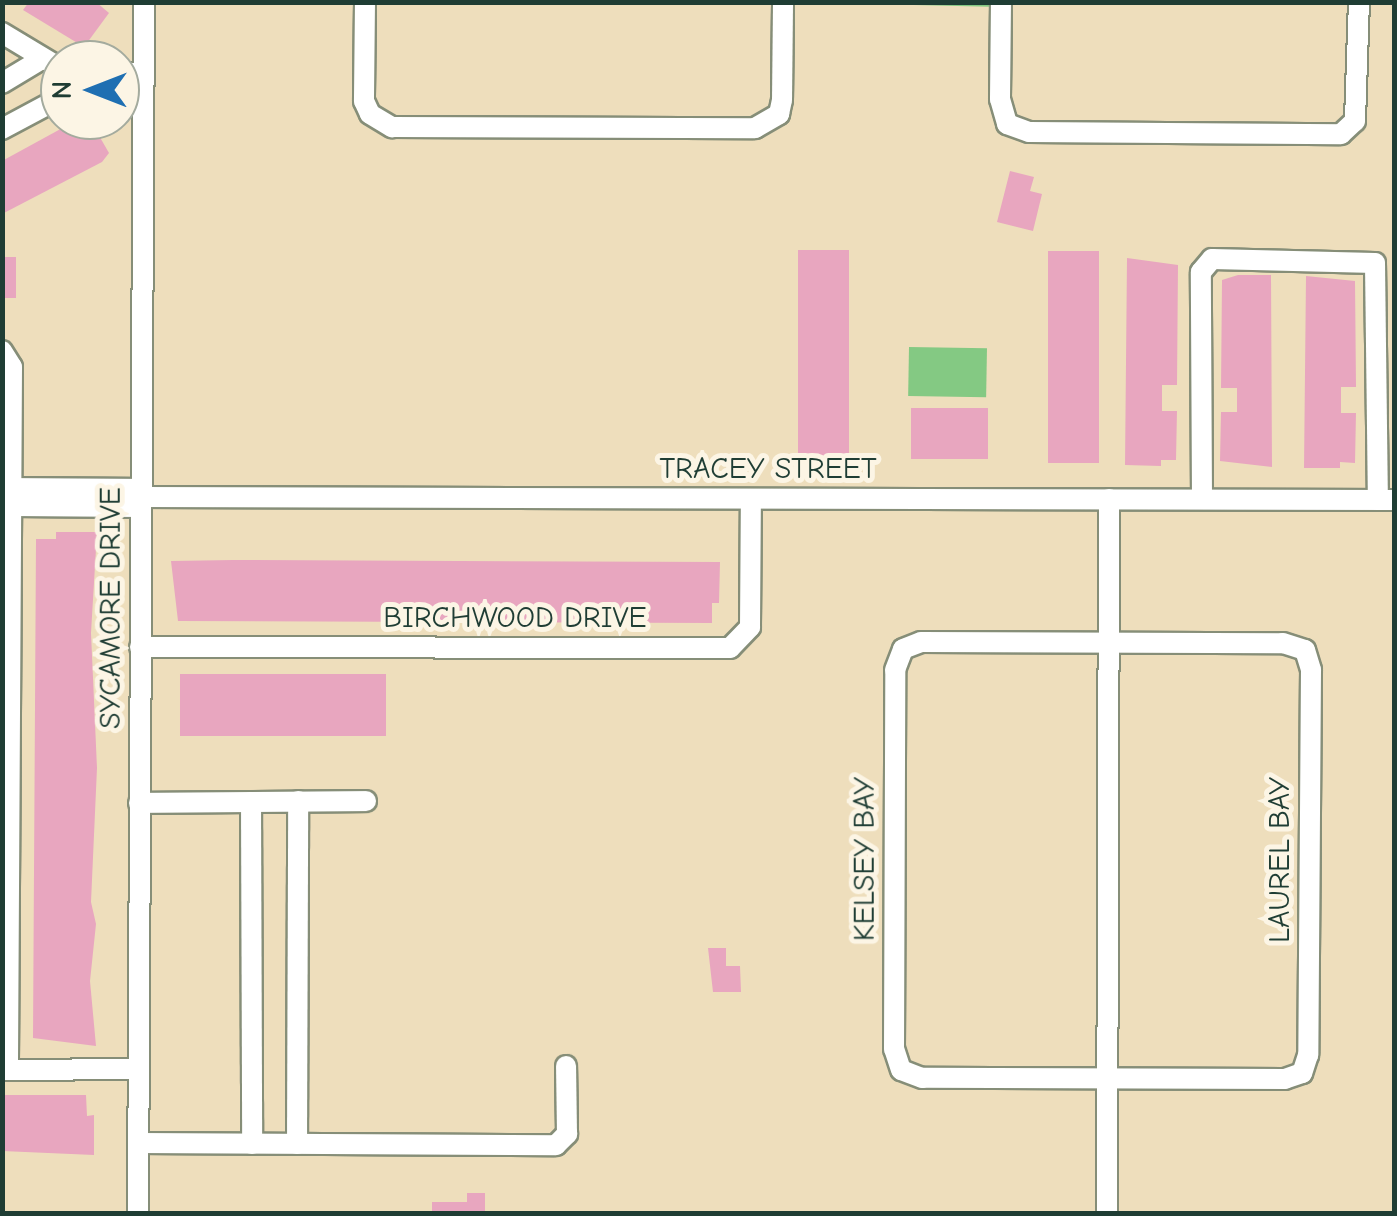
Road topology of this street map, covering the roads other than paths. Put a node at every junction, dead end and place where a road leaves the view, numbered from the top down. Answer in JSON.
{"nodes":[{"id":1,"x":144,"y":2,"type":"edge"},
{"id":2,"x":364,"y":2,"type":"edge"},
{"id":3,"x":783,"y":2,"type":"edge"},
{"id":4,"x":1001,"y":2,"type":"edge"},
{"id":5,"x":1359,"y":2,"type":"edge"},
{"id":6,"x":2,"y":33,"type":"edge"},
{"id":7,"x":40,"y":56,"type":"edge"},
{"id":8,"x":40,"y":67,"type":"edge"},
{"id":9,"x":143,"y":74,"type":"joint"},
{"id":10,"x":2,"y":82,"type":"edge"},
{"id":11,"x":40,"y":109,"type":"edge"},
{"id":12,"x":2,"y":129,"type":"edge"},
{"id":13,"x":2,"y":351,"type":"edge"},
{"id":14,"x":12,"y":497,"type":"junction"},
{"id":15,"x":141,"y":498,"type":"junction"},
{"id":16,"x":751,"y":499,"type":"junction"},
{"id":17,"x":1110,"y":499,"type":"junction"},
{"id":18,"x":1202,"y":499,"type":"junction"},
{"id":19,"x":1386,"y":500,"type":"edge"},
{"id":20,"x":1109,"y":641,"type":"junction"},
{"id":21,"x":140,"y":647,"type":"junction"},
{"id":22,"x":298,"y":801,"type":"junction"},
{"id":23,"x":366,"y":801,"type":"dead end"},
{"id":24,"x":251,"y":802,"type":"junction"},
{"id":25,"x":139,"y":803,"type":"junction"},
{"id":26,"x":566,"y":1066,"type":"dead end"},
{"id":27,"x":137,"y":1069,"type":"junction"},
{"id":28,"x":5,"y":1070,"type":"edge"},
{"id":29,"x":1108,"y":1080,"type":"junction"},
{"id":30,"x":138,"y":1143,"type":"junction"},
{"id":31,"x":252,"y":1144,"type":"junction"},
{"id":32,"x":297,"y":1144,"type":"junction"},
{"id":33,"x":138,"y":1214,"type":"edge"},
{"id":34,"x":1107,"y":1214,"type":"edge"}],
"edges":[{"from":1,"to":9,"type":"street","name":"SYCAMORE DRIVE"},
{"from":2,"to":3,"type":"street"},
{"from":4,"to":5,"type":"street"},
{"from":6,"to":7,"type":"street"},
{"from":8,"to":10,"type":"street"},
{"from":9,"to":15,"type":"street","name":"SYCAMORE DRIVE"},
{"from":11,"to":12,"type":"street"},
{"from":13,"to":14,"type":"street"},
{"from":14,"to":15,"type":"street","name":"TRACEY STREET"},
{"from":14,"to":28,"type":"street"},
{"from":15,"to":16,"type":"street","name":"TRACEY STREET"},
{"from":15,"to":21,"type":"street","name":"SYCAMORE DRIVE"},
{"from":16,"to":17,"type":"street","name":"TRACEY STREET"},
{"from":16,"to":21,"type":"street","name":"BIRCHWOOD DRIVE"},
{"from":17,"to":18,"type":"street","name":"TRACEY STREET"},
{"from":17,"to":20,"type":"street"},
{"from":18,"to":19,"type":"street","name":"TRACEY STREET"},
{"from":18,"to":19,"type":"street"},
{"from":20,"to":29,"type":"street"},
{"from":20,"to":29,"type":"street","name":"LAUREL BAY"},
{"from":20,"to":29,"type":"street","name":"KELSEY BAY"},
{"from":21,"to":25,"type":"street","name":"SYCAMORE DRIVE"},
{"from":22,"to":23,"type":"street"},
{"from":22,"to":24,"type":"street"},
{"from":22,"to":32,"type":"street"},
{"from":24,"to":25,"type":"street"},
{"from":24,"to":31,"type":"street"},
{"from":25,"to":27,"type":"street","name":"SYCAMORE DRIVE"},
{"from":26,"to":32,"type":"street"},
{"from":27,"to":28,"type":"street"},
{"from":27,"to":30,"type":"street","name":"SYCAMORE DRIVE"},
{"from":29,"to":34,"type":"street"},
{"from":30,"to":31,"type":"street"},
{"from":30,"to":33,"type":"street","name":"SYCAMORE DRIVE"},
{"from":31,"to":32,"type":"street"}]}
